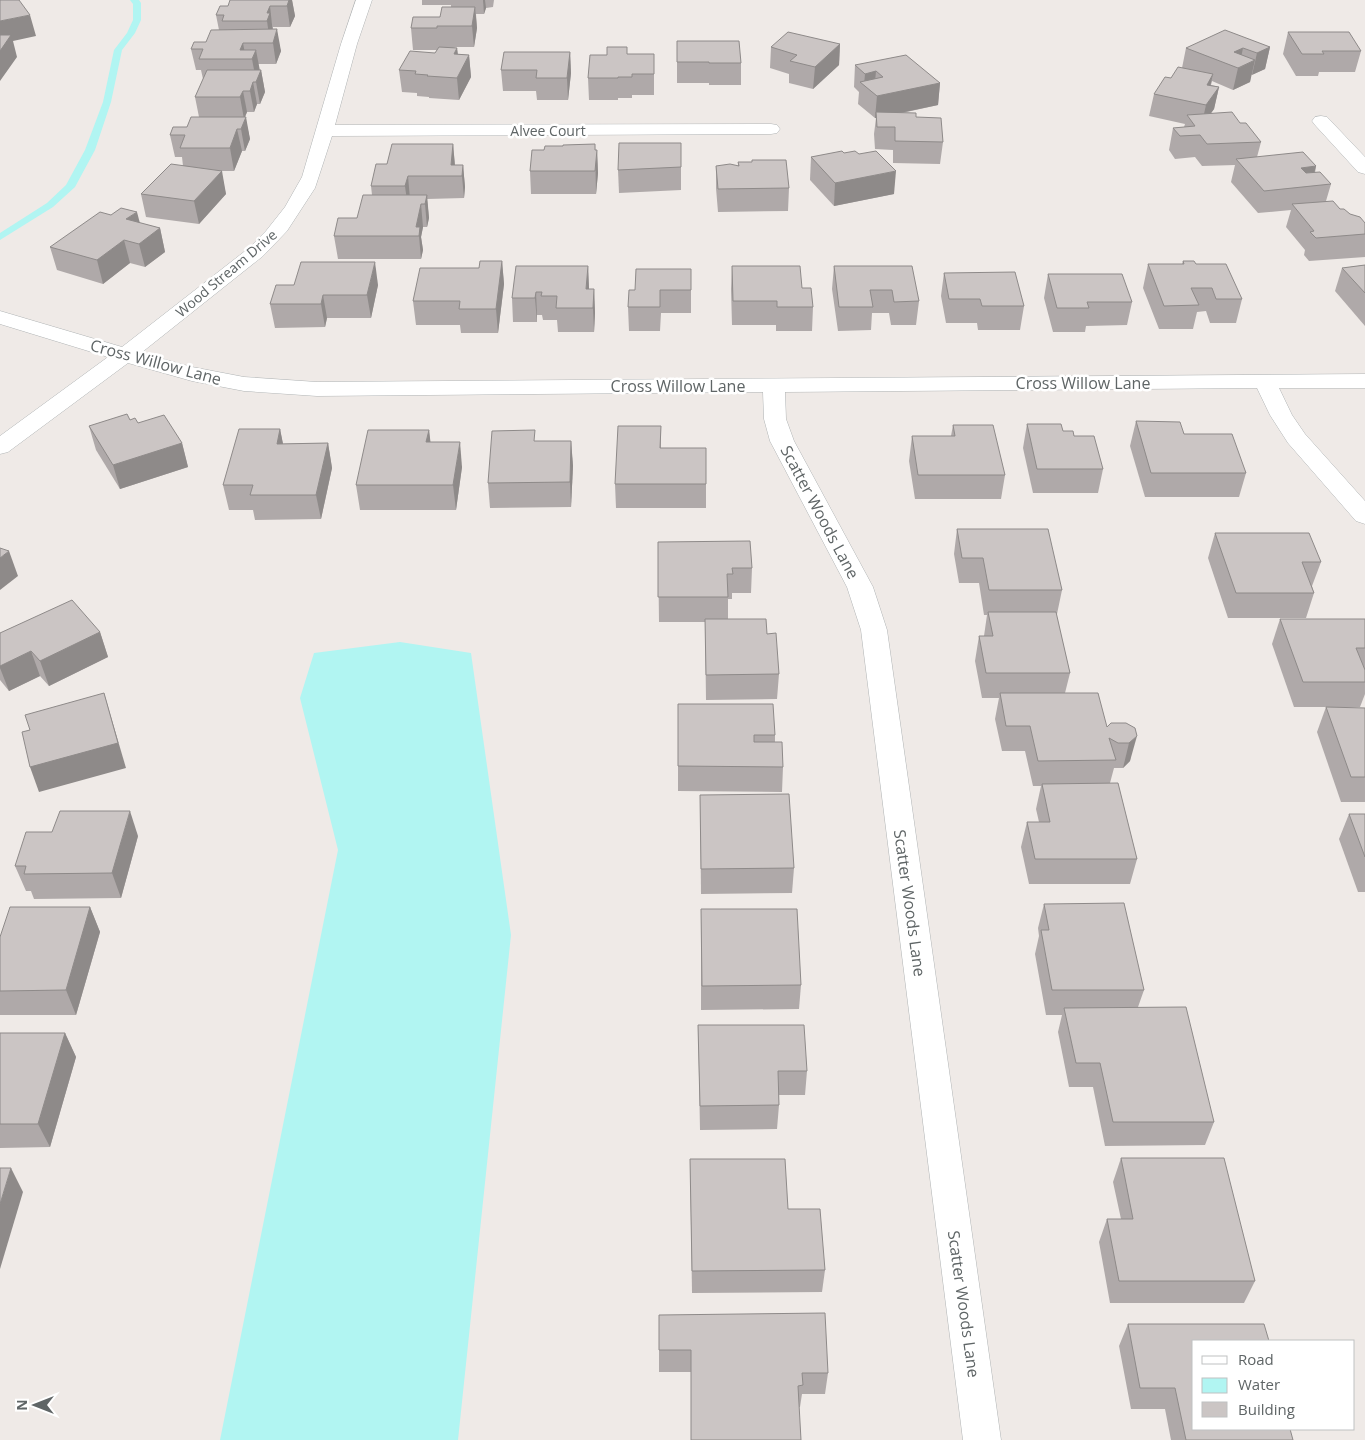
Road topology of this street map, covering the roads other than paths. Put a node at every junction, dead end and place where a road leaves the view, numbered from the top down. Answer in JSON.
{"nodes":[{"id":1,"x":364,"y":0,"type":"edge"},
{"id":2,"x":1321,"y":121,"type":"dead end"},
{"id":3,"x":771,"y":129,"type":"dead end"},
{"id":4,"x":324,"y":132,"type":"junction"},
{"id":5,"x":1365,"y":168,"type":"edge"},
{"id":6,"x":0,"y":317,"type":"edge"},
{"id":7,"x":125,"y":355,"type":"junction"},
{"id":8,"x":1265,"y":382,"type":"junction"},
{"id":9,"x":1365,"y":382,"type":"edge"},
{"id":10,"x":774,"y":385,"type":"junction"},
{"id":11,"x":0,"y":447,"type":"edge"},
{"id":12,"x":1365,"y":516,"type":"edge"},
{"id":13,"x":982,"y":1440,"type":"edge"}],
"edges":[{"from":1,"to":4,"type":"street","name":"Wood Stream Drive"},
{"from":2,"to":5,"type":"street"},
{"from":3,"to":4,"type":"street","name":"Alvee Court"},
{"from":4,"to":7,"type":"street","name":"Wood Stream Drive"},
{"from":6,"to":7,"type":"street","name":"Cross Willow Lane"},
{"from":7,"to":10,"type":"street","name":"Cross Willow Lane"},
{"from":7,"to":11,"type":"street","name":"Wood Stream Drive"},
{"from":8,"to":9,"type":"street","name":"Cross Willow Lane"},
{"from":8,"to":10,"type":"street","name":"Cross Willow Lane"},
{"from":8,"to":12,"type":"street"},
{"from":10,"to":13,"type":"street","name":"Scatter Woods Lane"}]}
